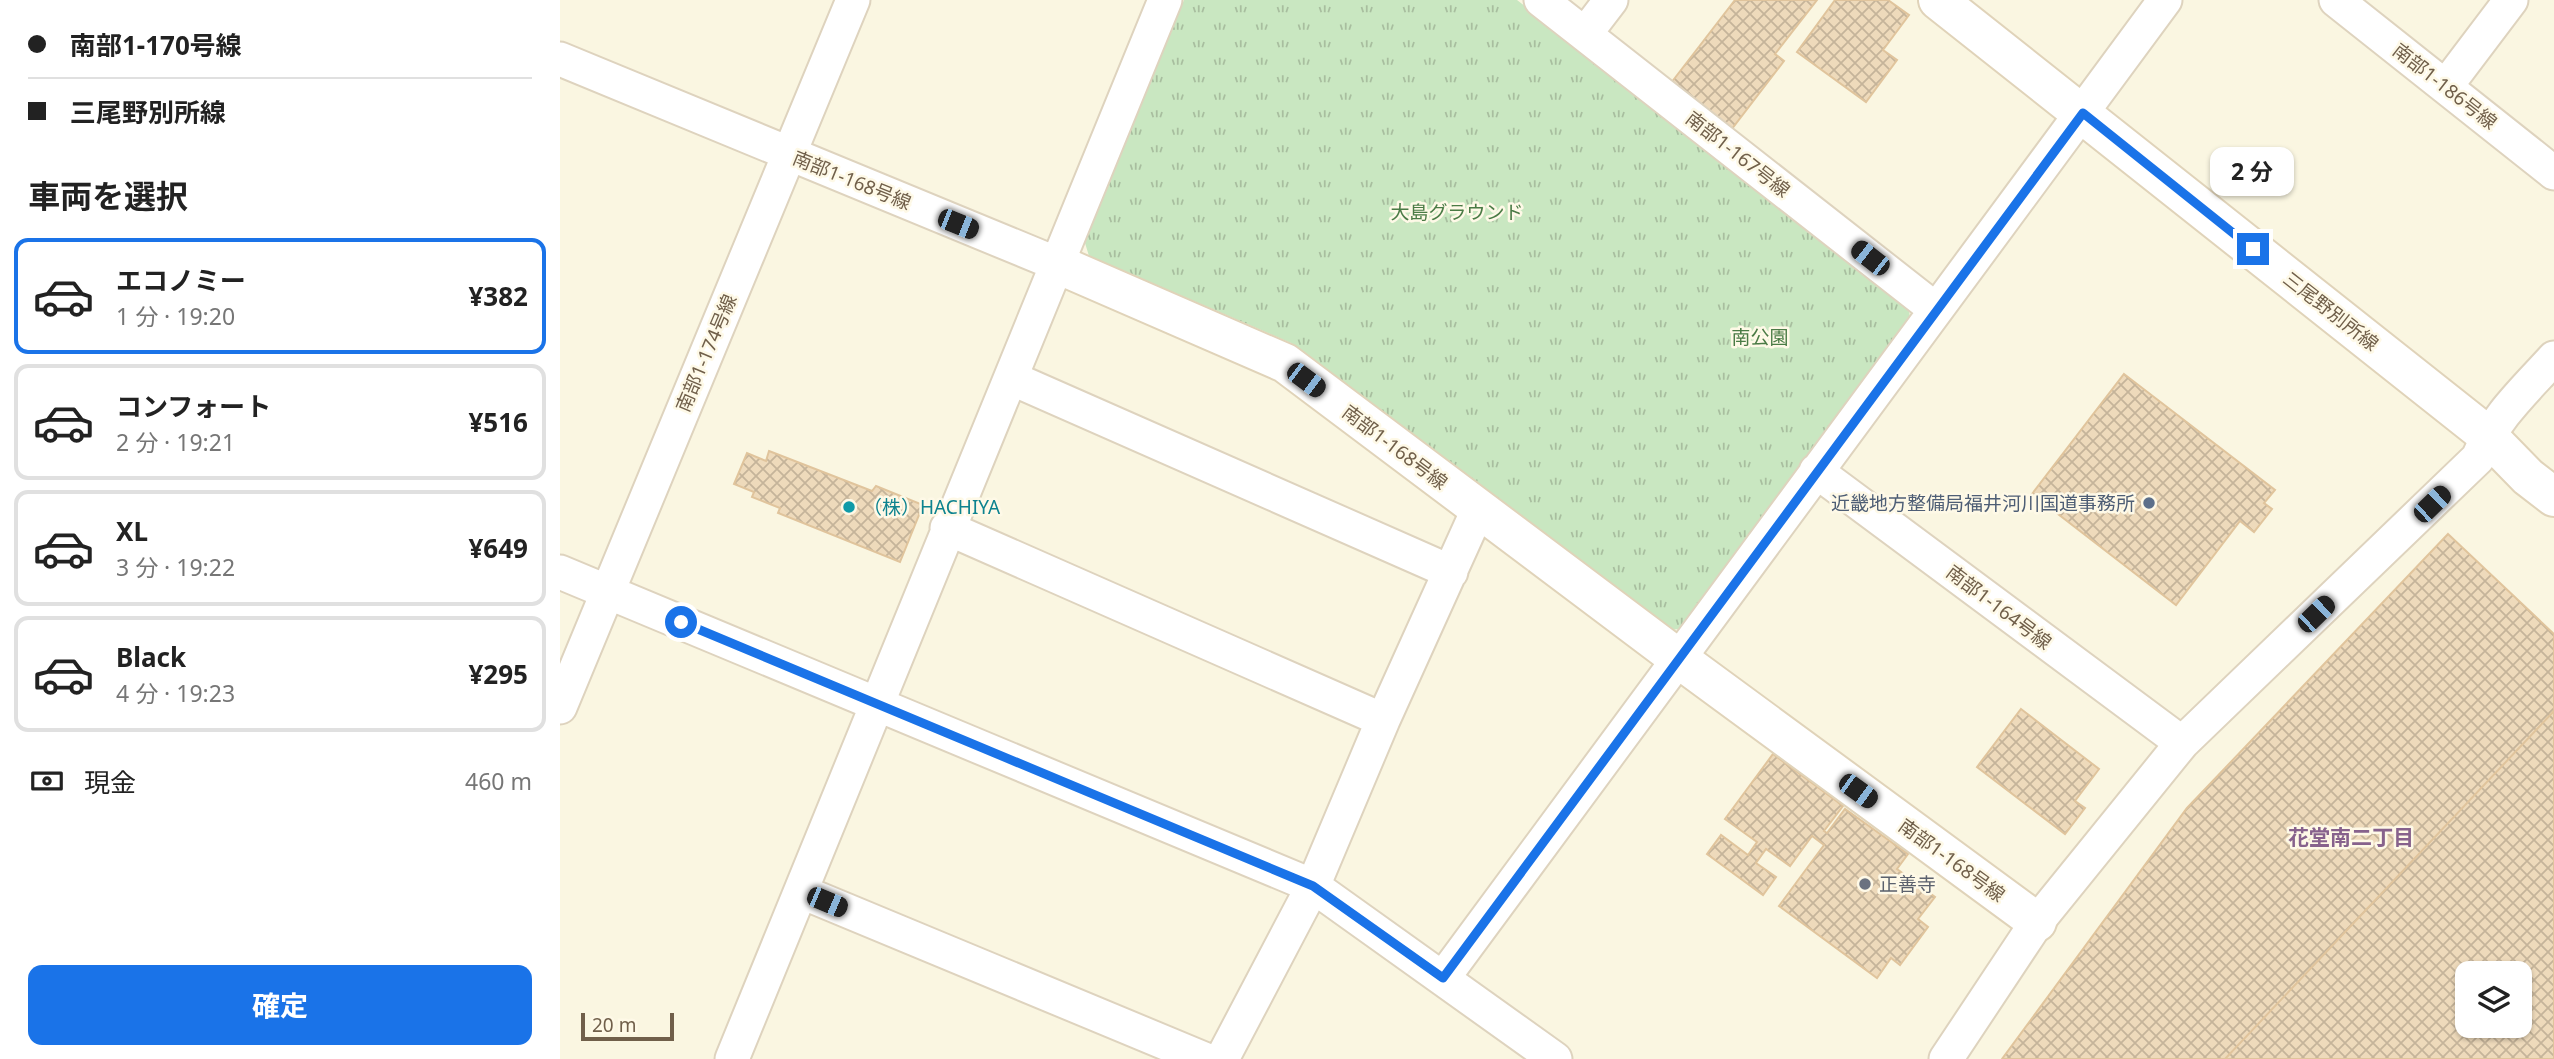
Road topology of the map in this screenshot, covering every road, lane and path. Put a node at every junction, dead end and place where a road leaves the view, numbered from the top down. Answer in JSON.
{"nodes":[{"id":1,"x":853,"y":0,"type":"edge"},
{"id":2,"x":1165,"y":0,"type":"edge"},
{"id":3,"x":1541,"y":0,"type":"edge"},
{"id":4,"x":1611,"y":0,"type":"edge"},
{"id":5,"x":1938,"y":0,"type":"edge"},
{"id":6,"x":2165,"y":0,"type":"edge"},
{"id":7,"x":2336,"y":0,"type":"edge"},
{"id":8,"x":2511,"y":0,"type":"edge"},
{"id":9,"x":1585,"y":34,"type":"junction"},
{"id":10,"x":560,"y":59,"type":"edge"},
{"id":11,"x":2446,"y":86,"type":"junction"},
{"id":12,"x":2083,"y":113,"type":"junction"},
{"id":13,"x":789,"y":155,"type":"junction"},
{"id":14,"x":2554,"y":173,"type":"edge"},
{"id":15,"x":1055,"y":263,"type":"junction"},
{"id":16,"x":1935,"y":309,"type":"junction"},
{"id":17,"x":2554,"y":358,"type":"edge"},
{"id":18,"x":1011,"y":378,"type":"junction"},
{"id":19,"x":2487,"y":435,"type":"junction"},
{"id":20,"x":1816,"y":471,"type":"junction"},
{"id":21,"x":2554,"y":496,"type":"edge"},
{"id":22,"x":1478,"y":510,"type":"junction"},
{"id":23,"x":947,"y":528,"type":"junction"},
{"id":24,"x":560,"y":572,"type":"edge"},
{"id":25,"x":1451,"y":572,"type":"junction"},
{"id":26,"x":607,"y":592,"type":"junction"},
{"id":27,"x":1679,"y":659,"type":"junction"},
{"id":28,"x":877,"y":703,"type":"junction"},
{"id":29,"x":560,"y":707,"type":"edge"},
{"id":30,"x":1383,"y":720,"type":"junction"},
{"id":31,"x":2182,"y":743,"type":"junction"},
{"id":32,"x":1313,"y":886,"type":"junction"},
{"id":33,"x":802,"y":892,"type":"junction"},
{"id":34,"x":2037,"y":922,"type":"junction"},
{"id":35,"x":1443,"y":978,"type":"junction"},
{"id":36,"x":732,"y":1059,"type":"edge"},
{"id":37,"x":1204,"y":1059,"type":"edge"},
{"id":38,"x":1222,"y":1059,"type":"edge"},
{"id":39,"x":1555,"y":1059,"type":"edge"},
{"id":40,"x":1946,"y":1059,"type":"edge"}],
"edges":[{"from":1,"to":13,"type":"street","name":"南部1-174号線"},
{"from":2,"to":15,"type":"street"},
{"from":3,"to":9,"type":"street","name":"南部1-167号線"},
{"from":4,"to":9,"type":"street"},
{"from":5,"to":12,"type":"street","name":"三尾野別所線"},
{"from":6,"to":12,"type":"street"},
{"from":7,"to":11,"type":"street","name":"南部1-186号線"},
{"from":8,"to":11,"type":"street"},
{"from":9,"to":16,"type":"street","name":"南部1-167号線"},
{"from":10,"to":13,"type":"street","name":"南部1-168号線"},
{"from":11,"to":14,"type":"street","name":"南部1-186号線"},
{"from":12,"to":16,"type":"street"},
{"from":12,"to":19,"type":"street","name":"三尾野別所線"},
{"from":13,"to":15,"type":"street","name":"南部1-168号線"},
{"from":13,"to":26,"type":"street","name":"南部1-174号線"},
{"from":15,"to":18,"type":"street"},
{"from":15,"to":22,"type":"street","name":"南部1-168号線"},
{"from":16,"to":20,"type":"street"},
{"from":17,"to":19,"type":"street"},
{"from":18,"to":23,"type":"street"},
{"from":18,"to":25,"type":"street"},
{"from":19,"to":21,"type":"street","name":"三尾野別所線"},
{"from":19,"to":31,"type":"street"},
{"from":20,"to":27,"type":"street"},
{"from":20,"to":31,"type":"street","name":"南部1-164号線"},
{"from":22,"to":25,"type":"street"},
{"from":22,"to":27,"type":"street","name":"南部1-168号線"},
{"from":23,"to":28,"type":"street"},
{"from":23,"to":30,"type":"street"},
{"from":24,"to":26,"type":"street"},
{"from":25,"to":30,"type":"street"},
{"from":26,"to":28,"type":"street"},
{"from":26,"to":29,"type":"street","name":"南部1-174号線"},
{"from":27,"to":34,"type":"street","name":"南部1-168号線"},
{"from":27,"to":35,"type":"street"},
{"from":28,"to":32,"type":"street"},
{"from":28,"to":33,"type":"street"},
{"from":30,"to":32,"type":"street"},
{"from":31,"to":34,"type":"street"},
{"from":32,"to":35,"type":"street"},
{"from":32,"to":38,"type":"street"},
{"from":33,"to":36,"type":"street"},
{"from":33,"to":37,"type":"street"},
{"from":34,"to":40,"type":"street"},
{"from":35,"to":39,"type":"street"}]}
